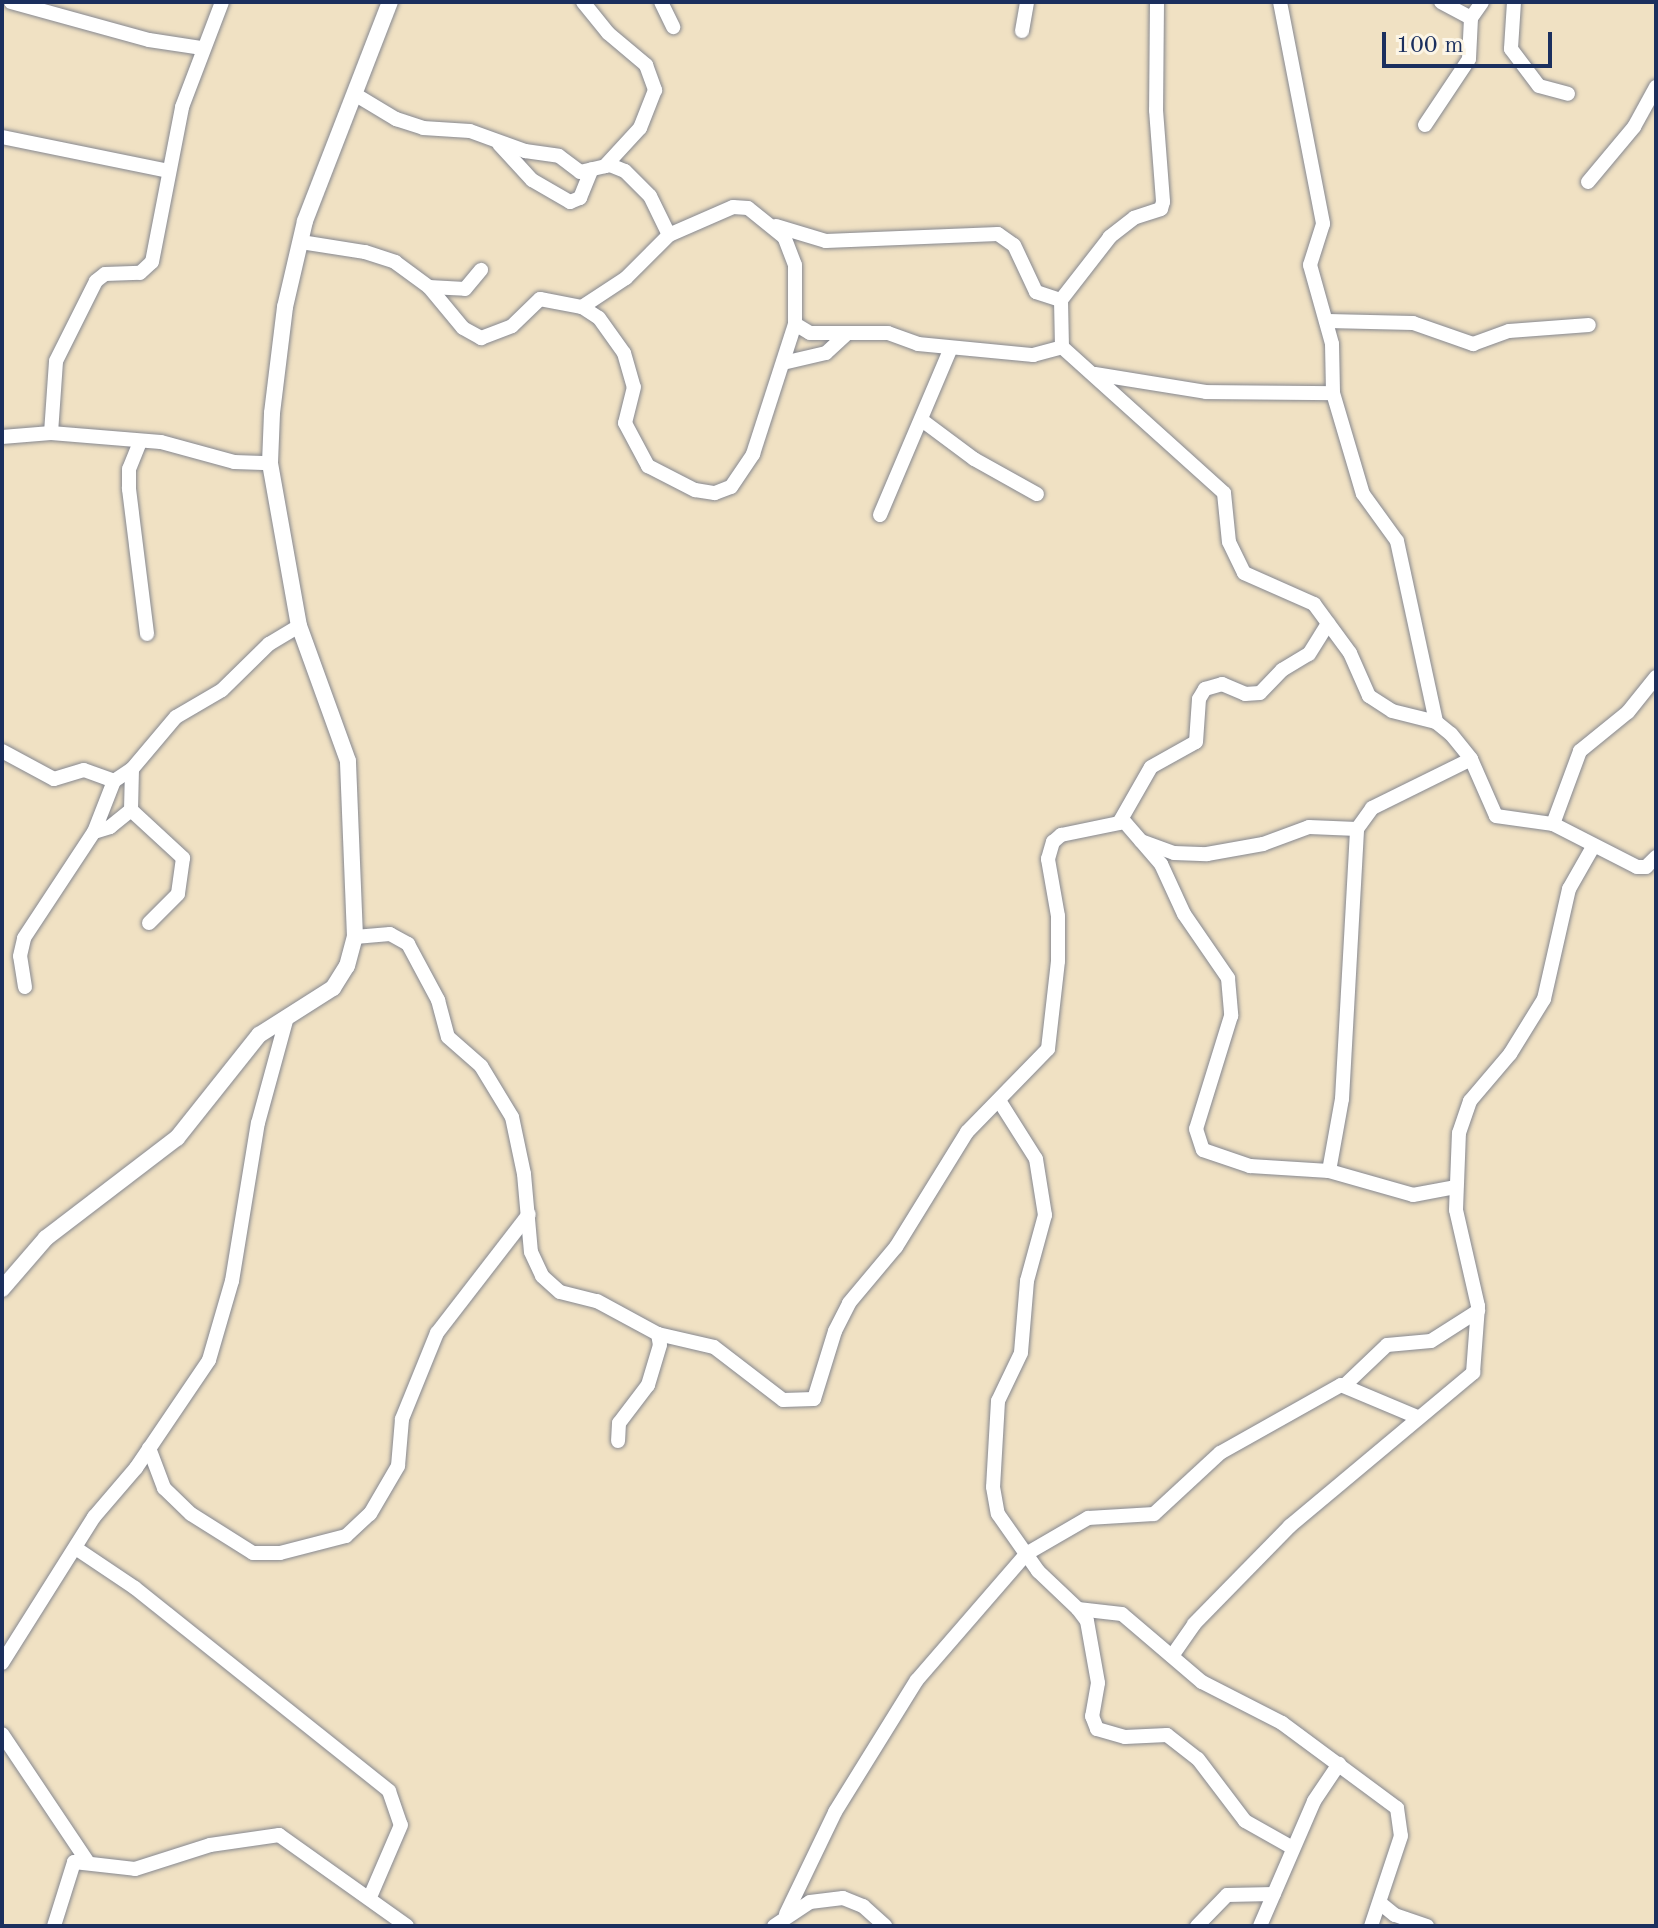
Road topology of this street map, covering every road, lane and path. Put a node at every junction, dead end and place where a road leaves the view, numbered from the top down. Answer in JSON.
{"nodes":[{"id":1,"x":11,"y":2,"type":"edge"},
{"id":2,"x":222,"y":2,"type":"edge"},
{"id":3,"x":390,"y":2,"type":"edge"},
{"id":4,"x":583,"y":2,"type":"edge"},
{"id":5,"x":661,"y":2,"type":"edge"},
{"id":6,"x":1027,"y":2,"type":"edge"},
{"id":7,"x":1157,"y":2,"type":"edge"},
{"id":8,"x":1280,"y":2,"type":"edge"},
{"id":9,"x":1441,"y":2,"type":"edge"},
{"id":10,"x":1482,"y":2,"type":"edge"},
{"id":11,"x":1514,"y":2,"type":"edge"},
{"id":12,"x":1471,"y":18,"type":"junction"},
{"id":13,"x":673,"y":27,"type":"dead end"},
{"id":14,"x":1022,"y":31,"type":"dead end"},
{"id":15,"x":202,"y":48,"type":"junction"},
{"id":16,"x":1656,"y":87,"type":"edge"},
{"id":17,"x":1568,"y":94,"type":"dead end"},
{"id":18,"x":356,"y":95,"type":"junction"},
{"id":19,"x":1425,"y":125,"type":"dead end"},
{"id":20,"x":2,"y":137,"type":"edge"},
{"id":21,"x":496,"y":141,"type":"junction"},
{"id":22,"x":598,"y":168,"type":"junction"},
{"id":23,"x":169,"y":171,"type":"junction"},
{"id":24,"x":1588,"y":182,"type":"dead end"},
{"id":25,"x":772,"y":224,"type":"junction"},
{"id":26,"x":669,"y":235,"type":"junction"},
{"id":27,"x":815,"y":239,"type":"junction"},
{"id":28,"x":301,"y":242,"type":"junction"},
{"id":29,"x":795,"y":265,"type":"junction"},
{"id":30,"x":481,"y":270,"type":"dead end"},
{"id":31,"x":429,"y":287,"type":"junction"},
{"id":32,"x":1061,"y":300,"type":"junction"},
{"id":33,"x":582,"y":307,"type":"junction"},
{"id":34,"x":1328,"y":321,"type":"junction"},
{"id":35,"x":795,"y":324,"type":"junction"},
{"id":36,"x":1589,"y":325,"type":"dead end"},
{"id":37,"x":845,"y":335,"type":"junction"},
{"id":38,"x":1062,"y":347,"type":"junction"},
{"id":39,"x":951,"y":348,"type":"junction"},
{"id":40,"x":783,"y":363,"type":"junction"},
{"id":41,"x":1094,"y":373,"type":"junction"},
{"id":42,"x":1333,"y":393,"type":"junction"},
{"id":43,"x":923,"y":421,"type":"junction"},
{"id":44,"x":51,"y":433,"type":"junction"},
{"id":45,"x":2,"y":437,"type":"edge"},
{"id":46,"x":140,"y":442,"type":"junction"},
{"id":47,"x":270,"y":463,"type":"junction"},
{"id":48,"x":1037,"y":494,"type":"dead end"},
{"id":49,"x":880,"y":515,"type":"dead end"},
{"id":50,"x":1328,"y":624,"type":"junction"},
{"id":51,"x":299,"y":626,"type":"junction"},
{"id":52,"x":147,"y":634,"type":"dead end"},
{"id":53,"x":1656,"y":677,"type":"edge"},
{"id":54,"x":1436,"y":722,"type":"junction"},
{"id":55,"x":2,"y":751,"type":"edge"},
{"id":56,"x":1471,"y":759,"type":"junction"},
{"id":57,"x":132,"y":769,"type":"junction"},
{"id":58,"x":114,"y":781,"type":"junction"},
{"id":59,"x":131,"y":810,"type":"junction"},
{"id":60,"x":1122,"y":819,"type":"junction"},
{"id":61,"x":1553,"y":824,"type":"junction"},
{"id":62,"x":1357,"y":829,"type":"junction"},
{"id":63,"x":94,"y":832,"type":"junction"},
{"id":64,"x":1141,"y":841,"type":"junction"},
{"id":65,"x":1593,"y":847,"type":"junction"},
{"id":66,"x":1653,"y":863,"type":"edge"},
{"id":67,"x":149,"y":923,"type":"dead end"},
{"id":68,"x":355,"y":937,"type":"junction"},
{"id":69,"x":25,"y":987,"type":"dead end"},
{"id":70,"x":287,"y":1017,"type":"junction"},
{"id":71,"x":1000,"y":1102,"type":"junction"},
{"id":72,"x":1329,"y":1171,"type":"junction"},
{"id":73,"x":1456,"y":1187,"type":"junction"},
{"id":74,"x":529,"y":1214,"type":"junction"},
{"id":75,"x":2,"y":1289,"type":"edge"},
{"id":76,"x":1478,"y":1311,"type":"junction"},
{"id":77,"x":658,"y":1334,"type":"junction"},
{"id":78,"x":1345,"y":1385,"type":"junction"},
{"id":79,"x":1417,"y":1417,"type":"junction"},
{"id":80,"x":618,"y":1441,"type":"dead end"},
{"id":81,"x":149,"y":1448,"type":"junction"},
{"id":82,"x":77,"y":1549,"type":"junction"},
{"id":83,"x":1026,"y":1554,"type":"junction"},
{"id":84,"x":1078,"y":1609,"type":"junction"},
{"id":85,"x":1172,"y":1656,"type":"junction"},
{"id":86,"x":2,"y":1663,"type":"edge"},
{"id":87,"x":2,"y":1734,"type":"edge"},
{"id":88,"x":1339,"y":1764,"type":"junction"},
{"id":89,"x":1293,"y":1848,"type":"junction"},
{"id":90,"x":87,"y":1861,"type":"junction"},
{"id":91,"x":1274,"y":1894,"type":"junction"},
{"id":92,"x":370,"y":1897,"type":"junction"},
{"id":93,"x":1380,"y":1903,"type":"junction"},
{"id":94,"x":786,"y":1914,"type":"junction"},
{"id":95,"x":1214,"y":1919,"type":"edge"},
{"id":96,"x":54,"y":1926,"type":"edge"},
{"id":97,"x":407,"y":1926,"type":"edge"},
{"id":98,"x":774,"y":1926,"type":"edge"},
{"id":99,"x":885,"y":1926,"type":"edge"},
{"id":100,"x":1197,"y":1926,"type":"edge"},
{"id":101,"x":1260,"y":1926,"type":"edge"},
{"id":102,"x":1371,"y":1926,"type":"edge"},
{"id":103,"x":1427,"y":1926,"type":"edge"}],
"edges":[{"from":1,"to":15,"type":"street"},
{"from":2,"to":15,"type":"street"},
{"from":3,"to":18,"type":"street"},
{"from":4,"to":22,"type":"street"},
{"from":5,"to":13,"type":"street"},
{"from":6,"to":14,"type":"street"},
{"from":7,"to":32,"type":"street"},
{"from":8,"to":34,"type":"street"},
{"from":9,"to":12,"type":"street"},
{"from":10,"to":12,"type":"street"},
{"from":11,"to":17,"type":"street"},
{"from":12,"to":19,"type":"street"},
{"from":15,"to":23,"type":"street"},
{"from":16,"to":24,"type":"street"},
{"from":18,"to":21,"type":"street"},
{"from":18,"to":28,"type":"street"},
{"from":20,"to":23,"type":"street"},
{"from":21,"to":22,"type":"street"},
{"from":21,"to":22,"type":"street"},
{"from":22,"to":26,"type":"street"},
{"from":23,"to":44,"type":"street"},
{"from":25,"to":26,"type":"street"},
{"from":25,"to":27,"type":"street"},
{"from":25,"to":29,"type":"street"},
{"from":26,"to":33,"type":"street"},
{"from":27,"to":29,"type":"street"},
{"from":27,"to":32,"type":"street"},
{"from":28,"to":31,"type":"street"},
{"from":28,"to":47,"type":"street"},
{"from":29,"to":35,"type":"street"},
{"from":30,"to":31,"type":"street"},
{"from":31,"to":33,"type":"street"},
{"from":32,"to":38,"type":"street"},
{"from":33,"to":40,"type":"street"},
{"from":34,"to":36,"type":"street"},
{"from":34,"to":42,"type":"street"},
{"from":35,"to":37,"type":"street"},
{"from":35,"to":40,"type":"street"},
{"from":37,"to":39,"type":"street"},
{"from":37,"to":40,"type":"street"},
{"from":38,"to":39,"type":"street"},
{"from":38,"to":41,"type":"street"},
{"from":39,"to":43,"type":"street"},
{"from":41,"to":42,"type":"street"},
{"from":41,"to":50,"type":"street"},
{"from":42,"to":54,"type":"street"},
{"from":43,"to":48,"type":"street"},
{"from":43,"to":49,"type":"street"},
{"from":44,"to":45,"type":"street"},
{"from":44,"to":46,"type":"street"},
{"from":46,"to":47,"type":"street"},
{"from":46,"to":52,"type":"street"},
{"from":47,"to":51,"type":"street"},
{"from":50,"to":54,"type":"street"},
{"from":50,"to":60,"type":"street"},
{"from":51,"to":57,"type":"street"},
{"from":51,"to":68,"type":"street"},
{"from":53,"to":61,"type":"street"},
{"from":54,"to":56,"type":"street"},
{"from":55,"to":58,"type":"street"},
{"from":56,"to":61,"type":"street"},
{"from":56,"to":62,"type":"street"},
{"from":57,"to":58,"type":"street"},
{"from":57,"to":59,"type":"street"},
{"from":58,"to":63,"type":"street"},
{"from":59,"to":63,"type":"street"},
{"from":59,"to":67,"type":"street"},
{"from":60,"to":64,"type":"street"},
{"from":60,"to":71,"type":"street"},
{"from":61,"to":65,"type":"street"},
{"from":62,"to":64,"type":"street"},
{"from":62,"to":72,"type":"street"},
{"from":63,"to":69,"type":"street"},
{"from":64,"to":72,"type":"street"},
{"from":65,"to":66,"type":"street"},
{"from":65,"to":73,"type":"street"},
{"from":68,"to":70,"type":"street"},
{"from":68,"to":74,"type":"street"},
{"from":70,"to":75,"type":"street"},
{"from":70,"to":81,"type":"street"},
{"from":71,"to":77,"type":"street"},
{"from":71,"to":83,"type":"street"},
{"from":72,"to":73,"type":"street"},
{"from":73,"to":76,"type":"street"},
{"from":74,"to":77,"type":"street"},
{"from":74,"to":81,"type":"street"},
{"from":76,"to":78,"type":"street"},
{"from":76,"to":79,"type":"street"},
{"from":77,"to":80,"type":"street"},
{"from":78,"to":79,"type":"street"},
{"from":78,"to":83,"type":"street"},
{"from":79,"to":85,"type":"street"},
{"from":81,"to":82,"type":"street"},
{"from":82,"to":86,"type":"street"},
{"from":82,"to":92,"type":"street"},
{"from":83,"to":84,"type":"street"},
{"from":83,"to":94,"type":"street"},
{"from":84,"to":85,"type":"street"},
{"from":84,"to":89,"type":"street"},
{"from":85,"to":88,"type":"street"},
{"from":87,"to":90,"type":"street"},
{"from":88,"to":89,"type":"street"},
{"from":88,"to":93,"type":"street"},
{"from":89,"to":91,"type":"street"},
{"from":90,"to":92,"type":"street"},
{"from":90,"to":96,"type":"street"},
{"from":91,"to":95,"type":"street"},
{"from":91,"to":101,"type":"street"},
{"from":92,"to":97,"type":"street"},
{"from":93,"to":102,"type":"street"},
{"from":93,"to":103,"type":"street"},
{"from":94,"to":98,"type":"street"},
{"from":94,"to":99,"type":"street"},
{"from":95,"to":100,"type":"street"}]}
